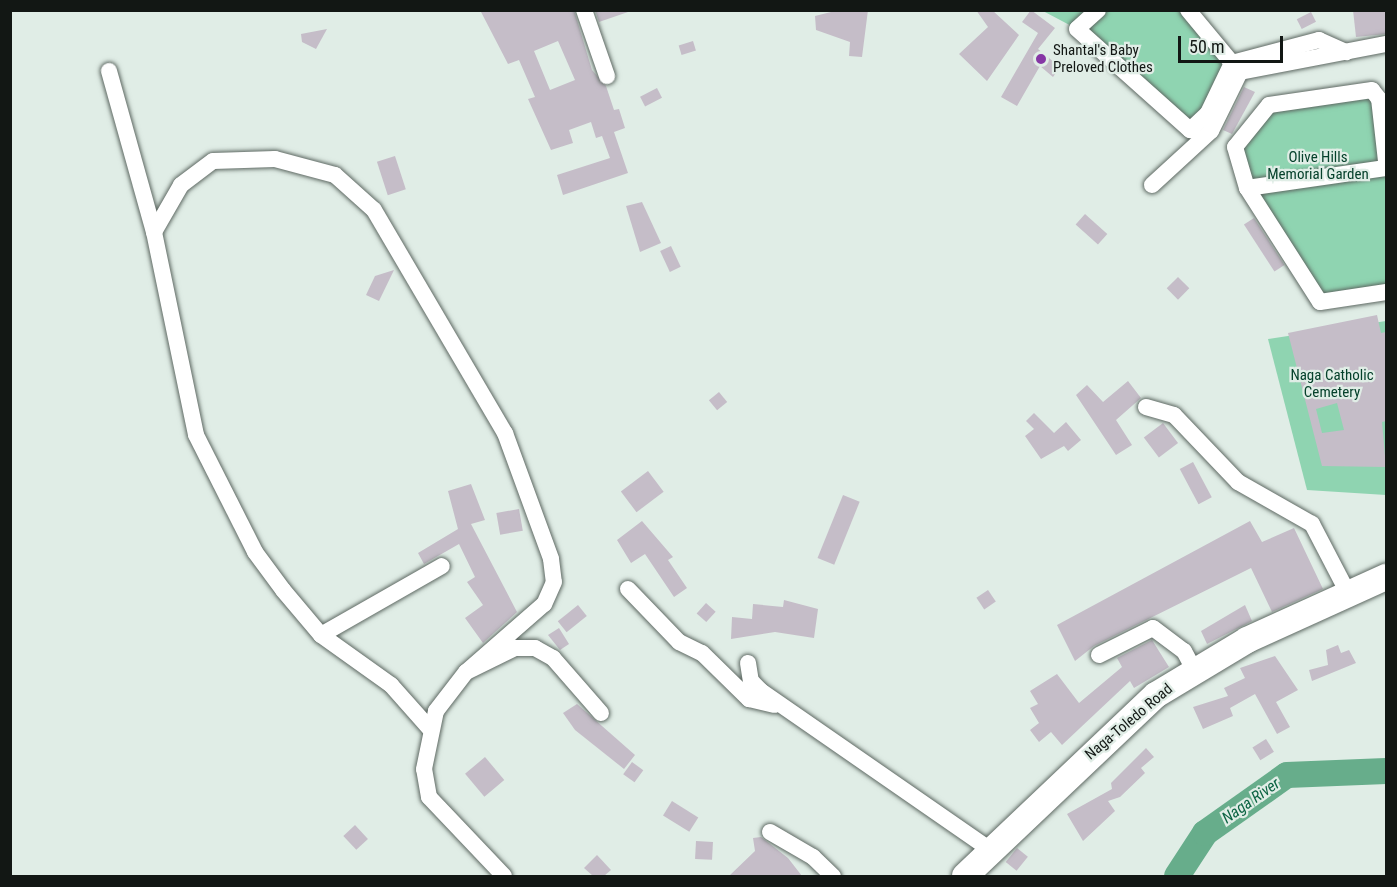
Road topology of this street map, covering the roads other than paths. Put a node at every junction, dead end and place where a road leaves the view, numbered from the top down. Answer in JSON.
{"nodes":[{"id":1,"x":585,"y":10,"type":"edge"},
{"id":2,"x":1098,"y":10,"type":"edge"},
{"id":3,"x":1188,"y":10,"type":"edge"},
{"id":4,"x":1386,"y":44,"type":"edge"},
{"id":5,"x":1346,"y":52,"type":"junction"},
{"id":6,"x":1232,"y":63,"type":"junction"},
{"id":7,"x":109,"y":71,"type":"dead end"},
{"id":8,"x":607,"y":76,"type":"dead end"},
{"id":9,"x":1386,"y":161,"type":"edge"},
{"id":10,"x":1386,"y":168,"type":"edge"},
{"id":11,"x":1152,"y":185,"type":"dead end"},
{"id":12,"x":1247,"y":188,"type":"junction"},
{"id":13,"x":154,"y":232,"type":"junction"},
{"id":14,"x":1386,"y":292,"type":"edge"},
{"id":15,"x":1146,"y":407,"type":"dead end"},
{"id":16,"x":442,"y":566,"type":"dead end"},
{"id":17,"x":1386,"y":577,"type":"edge"},
{"id":18,"x":628,"y":589,"type":"dead end"},
{"id":19,"x":1349,"y":595,"type":"junction"},
{"id":20,"x":321,"y":635,"type":"junction"},
{"id":21,"x":1099,"y":655,"type":"dead end"},
{"id":22,"x":748,"y":663,"type":"dead end"},
{"id":23,"x":1194,"y":670,"type":"junction"},
{"id":24,"x":466,"y":672,"type":"junction"},
{"id":25,"x":787,"y":708,"type":"junction"},
{"id":26,"x":601,"y":713,"type":"dead end"},
{"id":27,"x":430,"y":729,"type":"junction"},
{"id":28,"x":770,"y":832,"type":"dead end"},
{"id":29,"x":992,"y":850,"type":"junction"},
{"id":30,"x":504,"y":876,"type":"edge"},
{"id":31,"x":833,"y":876,"type":"edge"},
{"id":32,"x":965,"y":876,"type":"edge"}],
"edges":[{"from":1,"to":8,"type":"street"},
{"from":2,"to":6,"type":"street"},
{"from":3,"to":6,"type":"street"},
{"from":4,"to":5,"type":"street"},
{"from":5,"to":6,"type":"street"},
{"from":5,"to":11,"type":"street"},
{"from":7,"to":13,"type":"street"},
{"from":9,"to":12,"type":"street"},
{"from":10,"to":12,"type":"street"},
{"from":12,"to":14,"type":"street"},
{"from":13,"to":20,"type":"street"},
{"from":13,"to":24,"type":"street"},
{"from":15,"to":19,"type":"street"},
{"from":16,"to":20,"type":"street"},
{"from":17,"to":19,"type":"highway","name":"Naga-Toledo Road"},
{"from":18,"to":25,"type":"street"},
{"from":19,"to":23,"type":"highway","name":"Naga-Toledo Road"},
{"from":20,"to":27,"type":"street"},
{"from":21,"to":23,"type":"street"},
{"from":22,"to":25,"type":"street"},
{"from":23,"to":29,"type":"highway","name":"Naga-Toledo Road"},
{"from":24,"to":26,"type":"street"},
{"from":24,"to":27,"type":"street"},
{"from":25,"to":29,"type":"street"},
{"from":27,"to":30,"type":"street"},
{"from":28,"to":31,"type":"street"},
{"from":29,"to":32,"type":"highway","name":"Naga-Toledo Road"}]}
